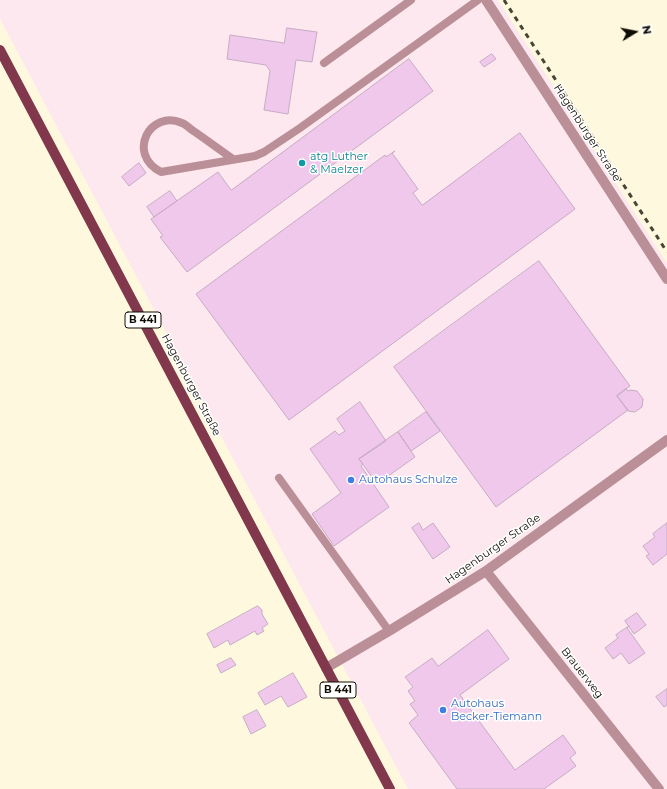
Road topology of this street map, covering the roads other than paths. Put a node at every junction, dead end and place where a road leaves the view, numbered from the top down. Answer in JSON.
{"nodes":[{"id":1,"x":411,"y":0,"type":"edge"},
{"id":2,"x":478,"y":0,"type":"edge"},
{"id":3,"x":486,"y":0,"type":"edge"},
{"id":4,"x":0,"y":50,"type":"edge"},
{"id":5,"x":324,"y":63,"type":"dead end"},
{"id":6,"x":233,"y":159,"type":"junction"},
{"id":7,"x":667,"y":280,"type":"edge"},
{"id":8,"x":667,"y":440,"type":"edge"},
{"id":9,"x":279,"y":478,"type":"dead end"},
{"id":10,"x":486,"y":571,"type":"junction"},
{"id":11,"x":390,"y":631,"type":"junction"},
{"id":12,"x":326,"y":668,"type":"junction"},
{"id":13,"x":390,"y":789,"type":"edge"},
{"id":14,"x":658,"y":789,"type":"edge"}],
"edges":[{"from":1,"to":5,"type":"lane"},
{"from":2,"to":6,"type":"lane"},
{"from":3,"to":7,"type":"street","name":"Hagenburger Straße"},
{"from":4,"to":12,"type":"main road","name":"Hagenburger Straße","number":"B 441"},
{"from":6,"to":6,"type":"lane"},
{"from":8,"to":10,"type":"street","name":"Hagenburger Straße"},
{"from":9,"to":11,"type":"lane"},
{"from":10,"to":11,"type":"street","name":"Hagenburger Straße"},
{"from":10,"to":14,"type":"street","name":"Brauerweg"},
{"from":11,"to":12,"type":"street","name":"Hagenburger Straße"},
{"from":12,"to":13,"type":"main road","name":"Hagenburger Straße","number":"B 441"}]}
